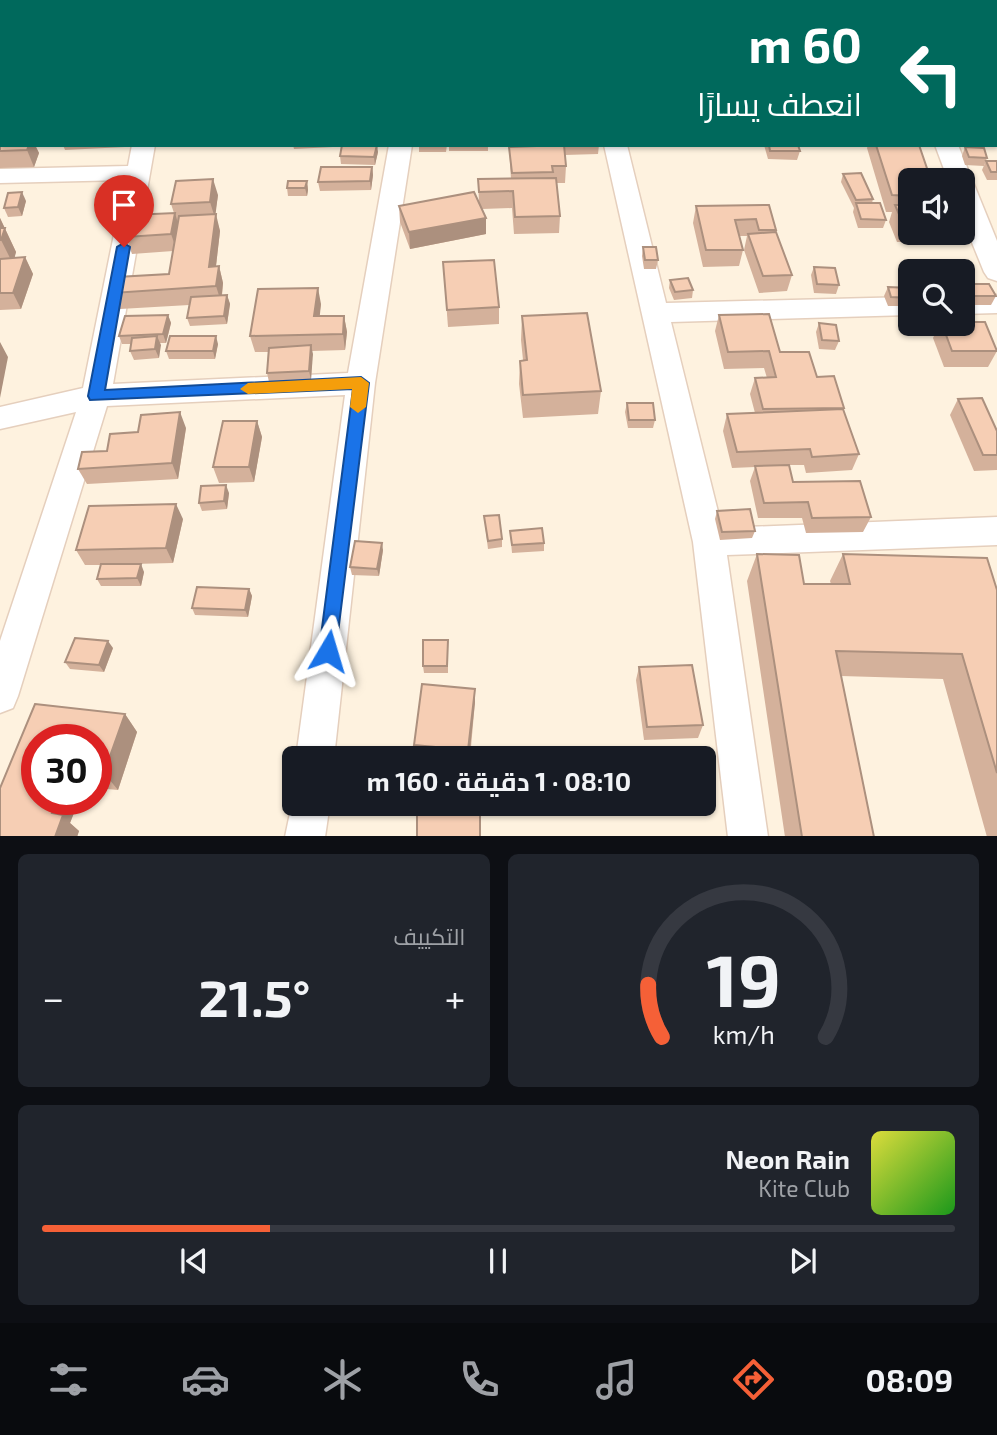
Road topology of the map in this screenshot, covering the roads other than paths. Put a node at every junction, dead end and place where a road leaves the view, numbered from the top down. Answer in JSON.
{"nodes":[{"id":1,"x":401,"y":147,"type":"edge"},
{"id":2,"x":615,"y":147,"type":"edge"},
{"id":3,"x":947,"y":147,"type":"edge"},
{"id":4,"x":141,"y":159,"type":"edge"},
{"id":5,"x":955,"y":168,"type":"edge"},
{"id":6,"x":0,"y":176,"type":"edge"},
{"id":7,"x":975,"y":218,"type":"edge"},
{"id":8,"x":997,"y":272,"type":"edge"},
{"id":9,"x":997,"y":304,"type":"edge"},
{"id":10,"x":975,"y":305,"type":"edge"},
{"id":11,"x":898,"y":306,"type":"edge"},
{"id":12,"x":654,"y":313,"type":"junction"},
{"id":13,"x":361,"y":383,"type":"junction"},
{"id":14,"x":96,"y":396,"type":"junction"},
{"id":15,"x":0,"y":418,"type":"edge"},
{"id":16,"x":997,"y":531,"type":"edge"},
{"id":17,"x":709,"y":542,"type":"junction"},
{"id":18,"x":0,"y":696,"type":"edge"},
{"id":19,"x":316,"y":746,"type":"edge"},
{"id":20,"x":308,"y":816,"type":"edge"},
{"id":21,"x":306,"y":836,"type":"edge"},
{"id":22,"x":748,"y":836,"type":"edge"}],
"edges":[{"from":1,"to":13,"type":"street"},
{"from":2,"to":12,"type":"street"},
{"from":3,"to":5,"type":"street"},
{"from":4,"to":6,"type":"street"},
{"from":4,"to":14,"type":"street"},
{"from":7,"to":8,"type":"street"},
{"from":9,"to":10,"type":"street"},
{"from":11,"to":12,"type":"street"},
{"from":12,"to":17,"type":"street"},
{"from":13,"to":14,"type":"street"},
{"from":13,"to":19,"type":"street"},
{"from":14,"to":15,"type":"street"},
{"from":14,"to":18,"type":"street"},
{"from":16,"to":17,"type":"street"},
{"from":17,"to":22,"type":"street"},
{"from":20,"to":21,"type":"street"}]}
